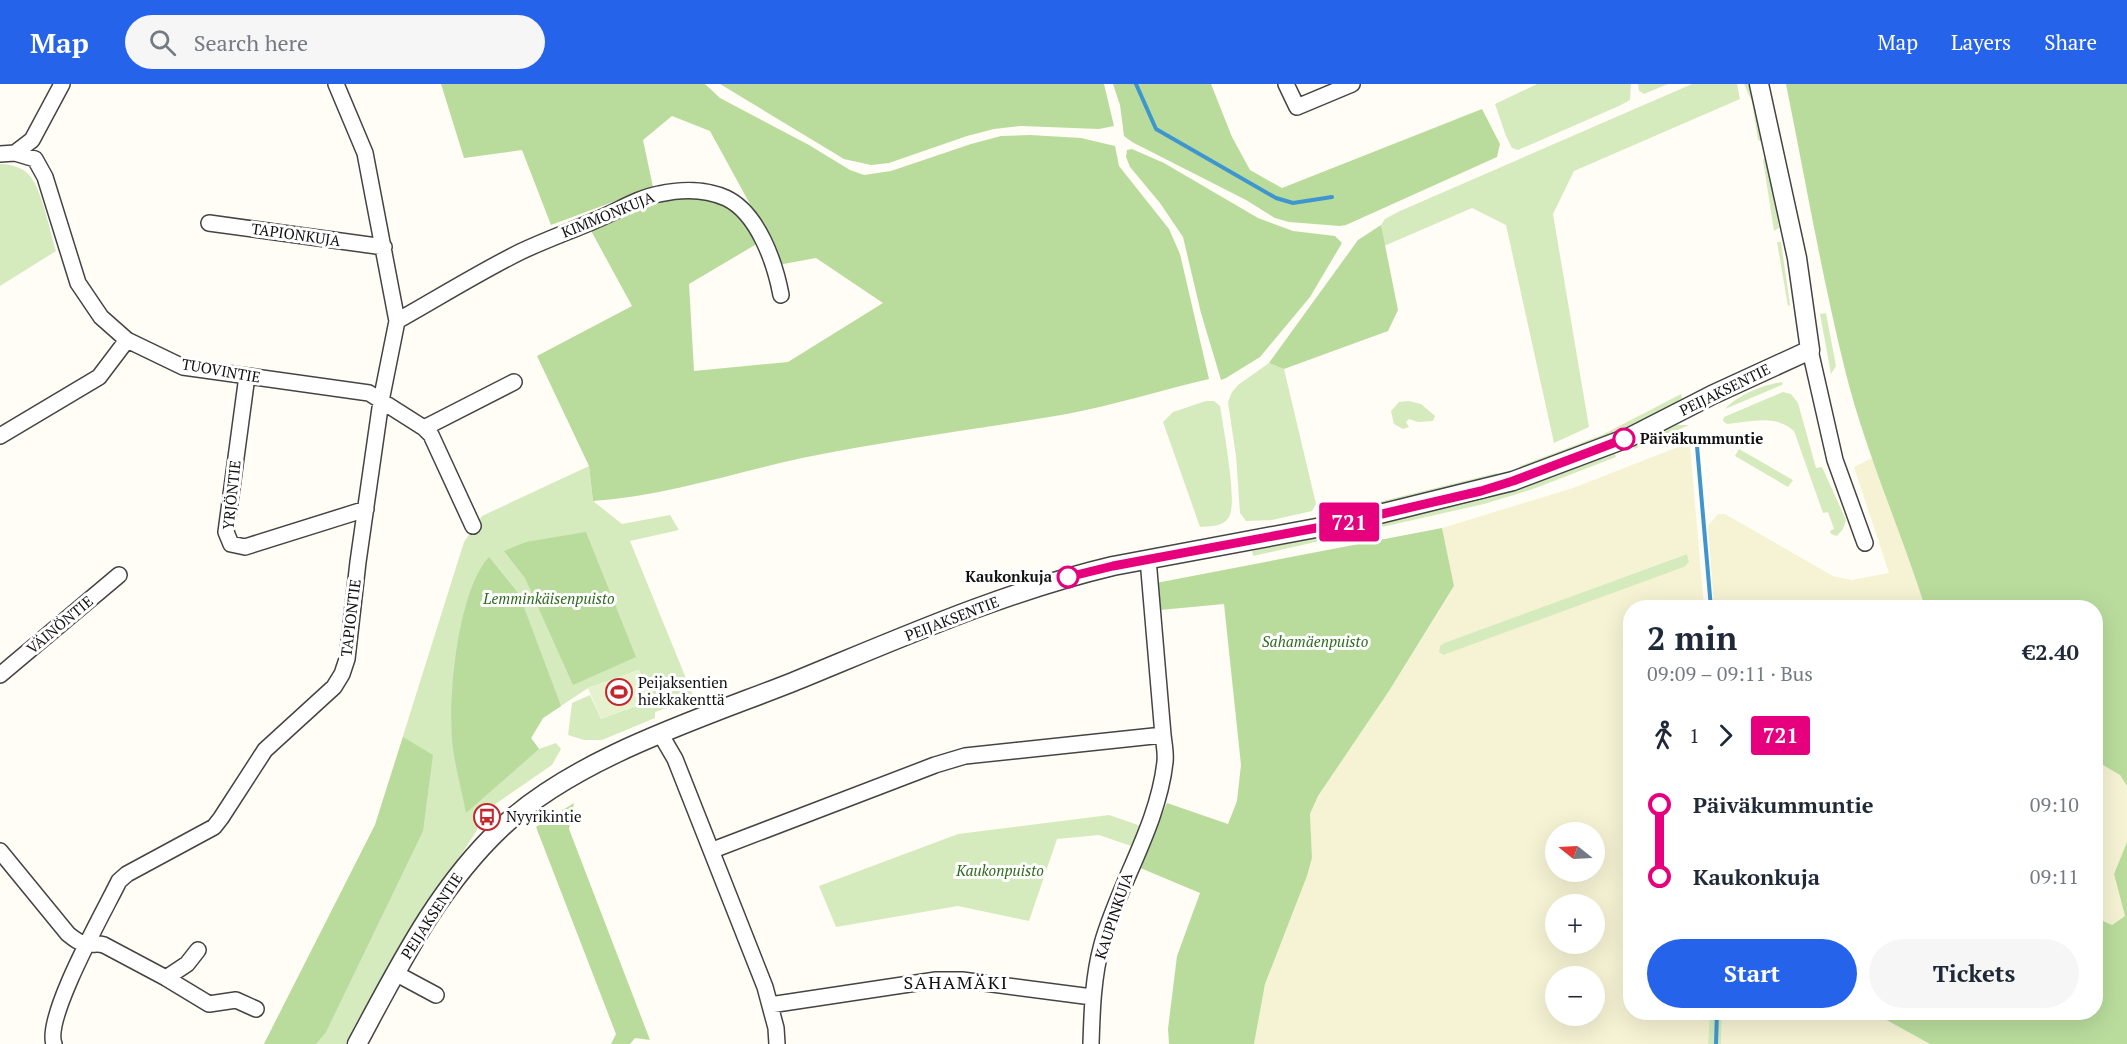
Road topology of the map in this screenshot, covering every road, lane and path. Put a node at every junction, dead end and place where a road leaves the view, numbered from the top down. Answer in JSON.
{"nodes":[{"id":1,"x":62,"y":84,"type":"edge"},
{"id":2,"x":336,"y":84,"type":"edge"},
{"id":3,"x":1286,"y":84,"type":"edge"},
{"id":4,"x":1352,"y":84,"type":"edge"},
{"id":5,"x":1759,"y":84,"type":"edge"},
{"id":6,"x":8,"y":153,"type":"edge"},
{"id":7,"x":209,"y":223,"type":"dead end"},
{"id":8,"x":384,"y":247,"type":"junction"},
{"id":9,"x":782,"y":295,"type":"dead end"},
{"id":10,"x":397,"y":321,"type":"junction"},
{"id":11,"x":127,"y":340,"type":"junction"},
{"id":12,"x":1810,"y":350,"type":"junction"},
{"id":13,"x":247,"y":376,"type":"junction"},
{"id":14,"x":514,"y":382,"type":"dead end"},
{"id":15,"x":381,"y":401,"type":"junction"},
{"id":16,"x":424,"y":428,"type":"junction"},
{"id":17,"x":0,"y":436,"type":"edge"},
{"id":18,"x":366,"y":509,"type":"junction"},
{"id":19,"x":474,"y":526,"type":"dead end"},
{"id":20,"x":1865,"y":543,"type":"dead end"},
{"id":21,"x":1148,"y":560,"type":"junction"},
{"id":22,"x":119,"y":575,"type":"dead end"},
{"id":23,"x":0,"y":675,"type":"edge"},
{"id":24,"x":661,"y":735,"type":"junction"},
{"id":25,"x":1163,"y":735,"type":"junction"},
{"id":26,"x":713,"y":850,"type":"junction"},
{"id":27,"x":0,"y":851,"type":"edge"},
{"id":28,"x":87,"y":944,"type":"junction"},
{"id":29,"x":198,"y":950,"type":"dead end"},
{"id":30,"x":396,"y":973,"type":"junction"},
{"id":31,"x":166,"y":978,"type":"junction"},
{"id":32,"x":436,"y":994,"type":"dead end"},
{"id":33,"x":1092,"y":997,"type":"junction"},
{"id":34,"x":770,"y":1005,"type":"junction"},
{"id":35,"x":256,"y":1009,"type":"dead end"},
{"id":36,"x":54,"y":1044,"type":"edge"},
{"id":37,"x":357,"y":1044,"type":"edge"},
{"id":38,"x":777,"y":1044,"type":"edge"},
{"id":39,"x":1091,"y":1044,"type":"edge"}],
"edges":[{"from":1,"to":6,"type":"street"},
{"from":2,"to":8,"type":"street","name":"TAPIONTIE"},
{"from":3,"to":4,"type":"street"},
{"from":5,"to":12,"type":"street"},
{"from":6,"to":11,"type":"street","name":"TUOVINTIE"},
{"from":7,"to":8,"type":"street","name":"TAPIONKUJA"},
{"from":8,"to":10,"type":"street","name":"TAPIONTIE"},
{"from":9,"to":10,"type":"street","name":"KIMMONKUJA"},
{"from":10,"to":15,"type":"street","name":"TAPIONTIE"},
{"from":11,"to":13,"type":"street","name":"TUOVINTIE"},
{"from":11,"to":17,"type":"street"},
{"from":12,"to":20,"type":"street"},
{"from":12,"to":21,"type":"street","name":"PEIJAKSENTIE"},
{"from":13,"to":15,"type":"street","name":"TUOVINTIE"},
{"from":13,"to":18,"type":"street","name":"YRJÖNTIE"},
{"from":14,"to":16,"type":"street"},
{"from":15,"to":16,"type":"street","name":"TUOVINTIE"},
{"from":15,"to":18,"type":"street","name":"TAPIONTIE"},
{"from":16,"to":19,"type":"street"},
{"from":18,"to":28,"type":"street","name":"TAPIONTIE"},
{"from":21,"to":24,"type":"street","name":"PEIJAKSENTIE"},
{"from":21,"to":25,"type":"street"},
{"from":22,"to":23,"type":"street","name":"VÄINÖNTIE"},
{"from":24,"to":26,"type":"street"},
{"from":24,"to":30,"type":"street","name":"PEIJAKSENTIE"},
{"from":25,"to":26,"type":"street"},
{"from":25,"to":33,"type":"street","name":"KAUPINKUJA"},
{"from":26,"to":34,"type":"street"},
{"from":27,"to":28,"type":"street"},
{"from":28,"to":31,"type":"street"},
{"from":28,"to":36,"type":"street","name":"TAPIONTIE"},
{"from":29,"to":31,"type":"street"},
{"from":30,"to":32,"type":"street"},
{"from":30,"to":37,"type":"street","name":"PEIJAKSENTIE"},
{"from":31,"to":35,"type":"street"},
{"from":33,"to":34,"type":"street"},
{"from":33,"to":39,"type":"street","name":"KAUPINKUJA"},
{"from":34,"to":38,"type":"street"}]}
